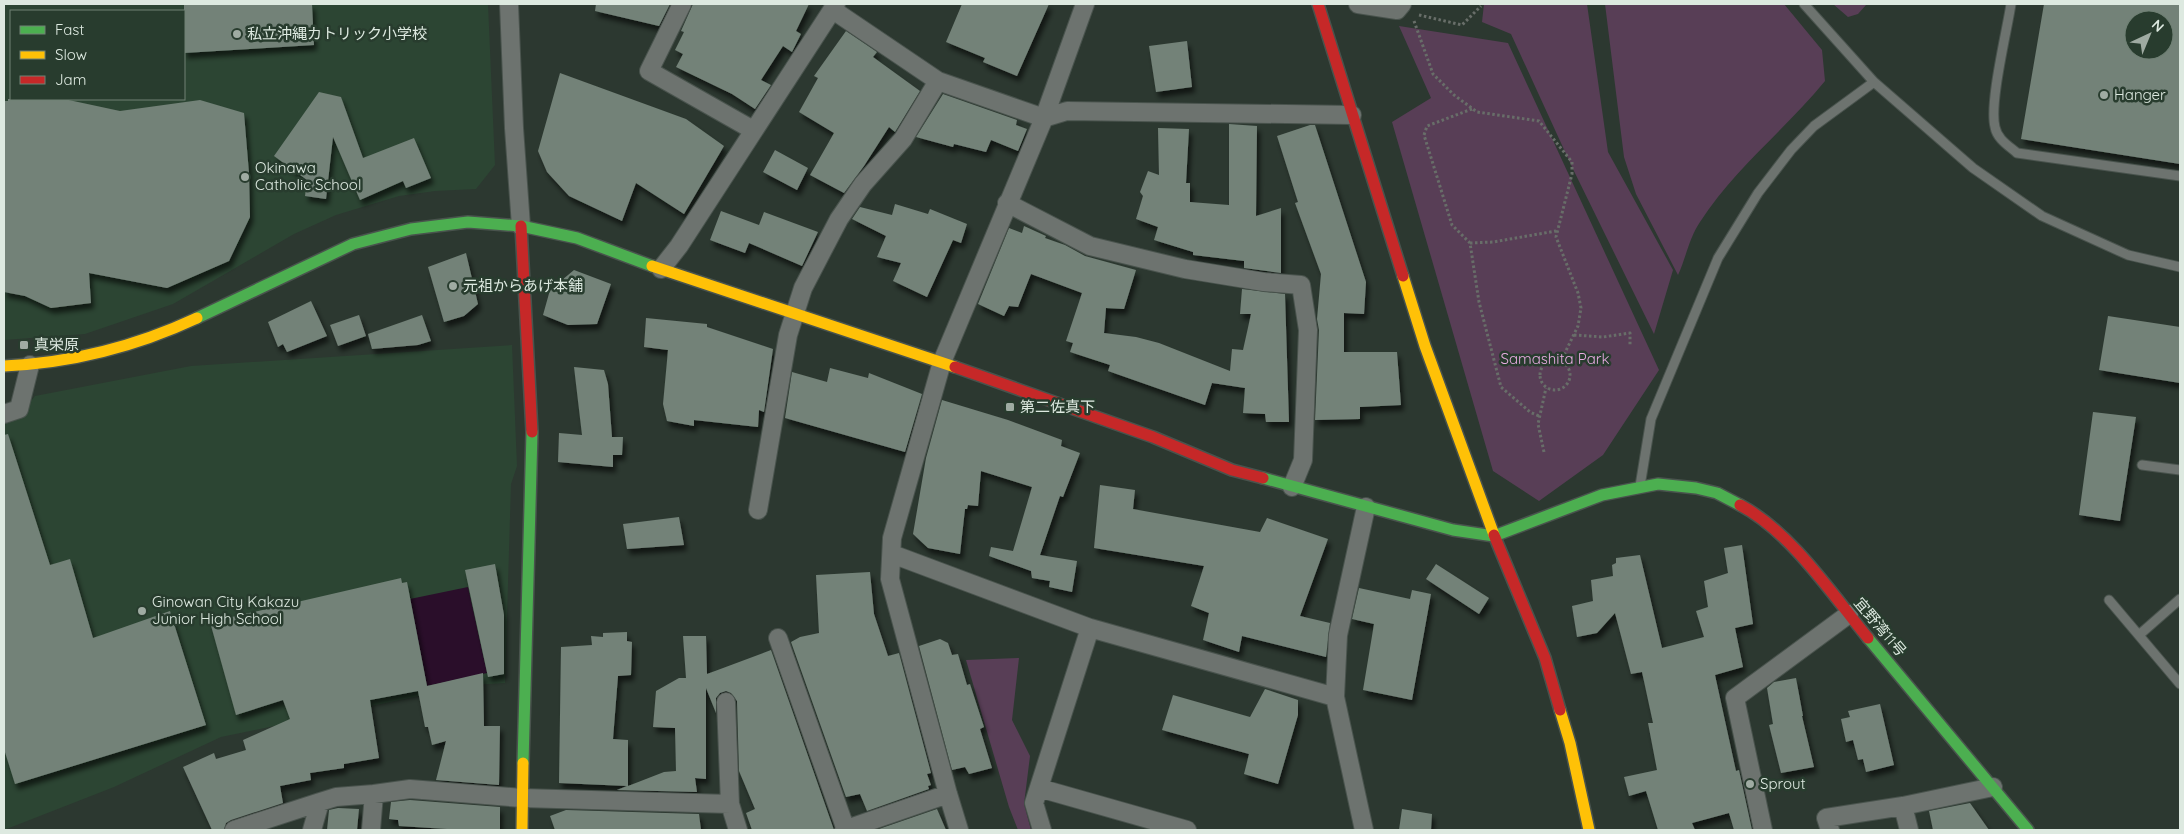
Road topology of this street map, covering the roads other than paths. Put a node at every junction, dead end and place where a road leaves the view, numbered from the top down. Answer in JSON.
{"nodes":[{"id":1,"x":509,"y":4,"type":"edge"},
{"id":2,"x":682,"y":4,"type":"edge"},
{"id":3,"x":1085,"y":4,"type":"edge"},
{"id":4,"x":1318,"y":4,"type":"edge"},
{"id":5,"x":1358,"y":4,"type":"edge"},
{"id":6,"x":1402,"y":4,"type":"edge"},
{"id":7,"x":1804,"y":4,"type":"edge"},
{"id":8,"x":2011,"y":4,"type":"edge"},
{"id":9,"x":835,"y":7,"type":"edge"},
{"id":10,"x":938,"y":80,"type":"junction"},
{"id":11,"x":1874,"y":82,"type":"junction"},
{"id":12,"x":1352,"y":115,"type":"junction"},
{"id":13,"x":1044,"y":118,"type":"junction"},
{"id":14,"x":753,"y":130,"type":"junction"},
{"id":15,"x":2180,"y":176,"type":"edge"},
{"id":16,"x":1007,"y":203,"type":"junction"},
{"id":17,"x":521,"y":226,"type":"junction"},
{"id":18,"x":2180,"y":267,"type":"edge"},
{"id":19,"x":661,"y":269,"type":"junction"},
{"id":20,"x":796,"y":313,"type":"junction"},
{"id":21,"x":942,"y":362,"type":"junction"},
{"id":22,"x":30,"y":365,"type":"junction"},
{"id":23,"x":4,"y":366,"type":"edge"},
{"id":24,"x":4,"y":414,"type":"edge"},
{"id":25,"x":2142,"y":465,"type":"dead end"},
{"id":26,"x":2180,"y":470,"type":"edge"},
{"id":27,"x":1640,"y":486,"type":"junction"},
{"id":28,"x":1292,"y":487,"type":"junction"},
{"id":29,"x":1366,"y":507,"type":"junction"},
{"id":30,"x":758,"y":510,"type":"dead end"},
{"id":31,"x":1494,"y":536,"type":"junction"},
{"id":32,"x":892,"y":554,"type":"junction"},
{"id":33,"x":2180,"y":599,"type":"edge"},
{"id":34,"x":2109,"y":600,"type":"dead end"},
{"id":35,"x":1849,"y":614,"type":"junction"},
{"id":36,"x":1090,"y":628,"type":"junction"},
{"id":37,"x":2139,"y":635,"type":"junction"},
{"id":38,"x":778,"y":638,"type":"dead end"},
{"id":39,"x":2180,"y":684,"type":"edge"},
{"id":40,"x":1336,"y":697,"type":"junction"},
{"id":41,"x":726,"y":702,"type":"dead end"},
{"id":42,"x":1992,"y":787,"type":"junction"},
{"id":43,"x":1039,"y":788,"type":"junction"},
{"id":44,"x":374,"y":794,"type":"junction"},
{"id":45,"x":948,"y":794,"type":"junction"},
{"id":46,"x":522,"y":798,"type":"junction"},
{"id":47,"x":320,"y":802,"type":"junction"},
{"id":48,"x":730,"y":804,"type":"junction"},
{"id":49,"x":1904,"y":806,"type":"junction"},
{"id":50,"x":234,"y":830,"type":"edge"},
{"id":51,"x":312,"y":830,"type":"edge"},
{"id":52,"x":371,"y":830,"type":"edge"},
{"id":53,"x":522,"y":830,"type":"edge"},
{"id":54,"x":738,"y":830,"type":"edge"},
{"id":55,"x":845,"y":830,"type":"edge"},
{"id":56,"x":960,"y":830,"type":"edge"},
{"id":57,"x":1042,"y":830,"type":"edge"},
{"id":58,"x":1188,"y":830,"type":"edge"},
{"id":59,"x":1364,"y":830,"type":"edge"},
{"id":60,"x":1589,"y":830,"type":"edge"},
{"id":61,"x":1763,"y":830,"type":"edge"},
{"id":62,"x":1830,"y":830,"type":"edge"},
{"id":63,"x":1908,"y":830,"type":"edge"},
{"id":64,"x":2028,"y":830,"type":"edge"}],
"edges":[{"from":1,"to":17,"type":"street"},
{"from":2,"to":14,"type":"street"},
{"from":3,"to":13,"type":"street"},
{"from":4,"to":12,"type":"street"},
{"from":5,"to":6,"type":"street"},
{"from":7,"to":11,"type":"lane"},
{"from":8,"to":15,"type":"lane"},
{"from":9,"to":10,"type":"street"},
{"from":9,"to":14,"type":"street"},
{"from":10,"to":13,"type":"street"},
{"from":10,"to":20,"type":"street"},
{"from":11,"to":18,"type":"lane"},
{"from":11,"to":27,"type":"lane"},
{"from":12,"to":13,"type":"street"},
{"from":12,"to":31,"type":"street"},
{"from":13,"to":16,"type":"street"},
{"from":14,"to":19,"type":"street"},
{"from":16,"to":21,"type":"street"},
{"from":16,"to":28,"type":"street"},
{"from":17,"to":19,"type":"street"},
{"from":17,"to":22,"type":"street"},
{"from":17,"to":46,"type":"street"},
{"from":19,"to":20,"type":"street"},
{"from":20,"to":21,"type":"street"},
{"from":20,"to":30,"type":"street"},
{"from":21,"to":28,"type":"street"},
{"from":21,"to":32,"type":"street"},
{"from":22,"to":23,"type":"street"},
{"from":22,"to":24,"type":"street"},
{"from":25,"to":26,"type":"lane"},
{"from":27,"to":31,"type":"street","name":"宜野湾11号"},
{"from":27,"to":35,"type":"street","name":"宜野湾11号"},
{"from":28,"to":29,"type":"street"},
{"from":29,"to":31,"type":"street"},
{"from":29,"to":40,"type":"street"},
{"from":31,"to":60,"type":"street"},
{"from":32,"to":36,"type":"street"},
{"from":32,"to":45,"type":"street"},
{"from":33,"to":37,"type":"lane"},
{"from":34,"to":37,"type":"lane"},
{"from":35,"to":42,"type":"street","name":"宜野湾11号"},
{"from":35,"to":61,"type":"street"},
{"from":36,"to":40,"type":"street"},
{"from":36,"to":43,"type":"street"},
{"from":37,"to":39,"type":"lane"},
{"from":38,"to":55,"type":"street"},
{"from":40,"to":59,"type":"street"},
{"from":41,"to":48,"type":"street"},
{"from":42,"to":49,"type":"street"},
{"from":42,"to":64,"type":"street","name":"宜野湾11号"},
{"from":43,"to":57,"type":"street"},
{"from":43,"to":58,"type":"street"},
{"from":44,"to":46,"type":"street"},
{"from":44,"to":47,"type":"street"},
{"from":44,"to":52,"type":"street"},
{"from":45,"to":55,"type":"street"},
{"from":45,"to":56,"type":"street"},
{"from":46,"to":48,"type":"street"},
{"from":46,"to":53,"type":"street"},
{"from":47,"to":50,"type":"street"},
{"from":47,"to":51,"type":"street"},
{"from":48,"to":54,"type":"street"},
{"from":49,"to":62,"type":"street"},
{"from":49,"to":63,"type":"street"}]}
